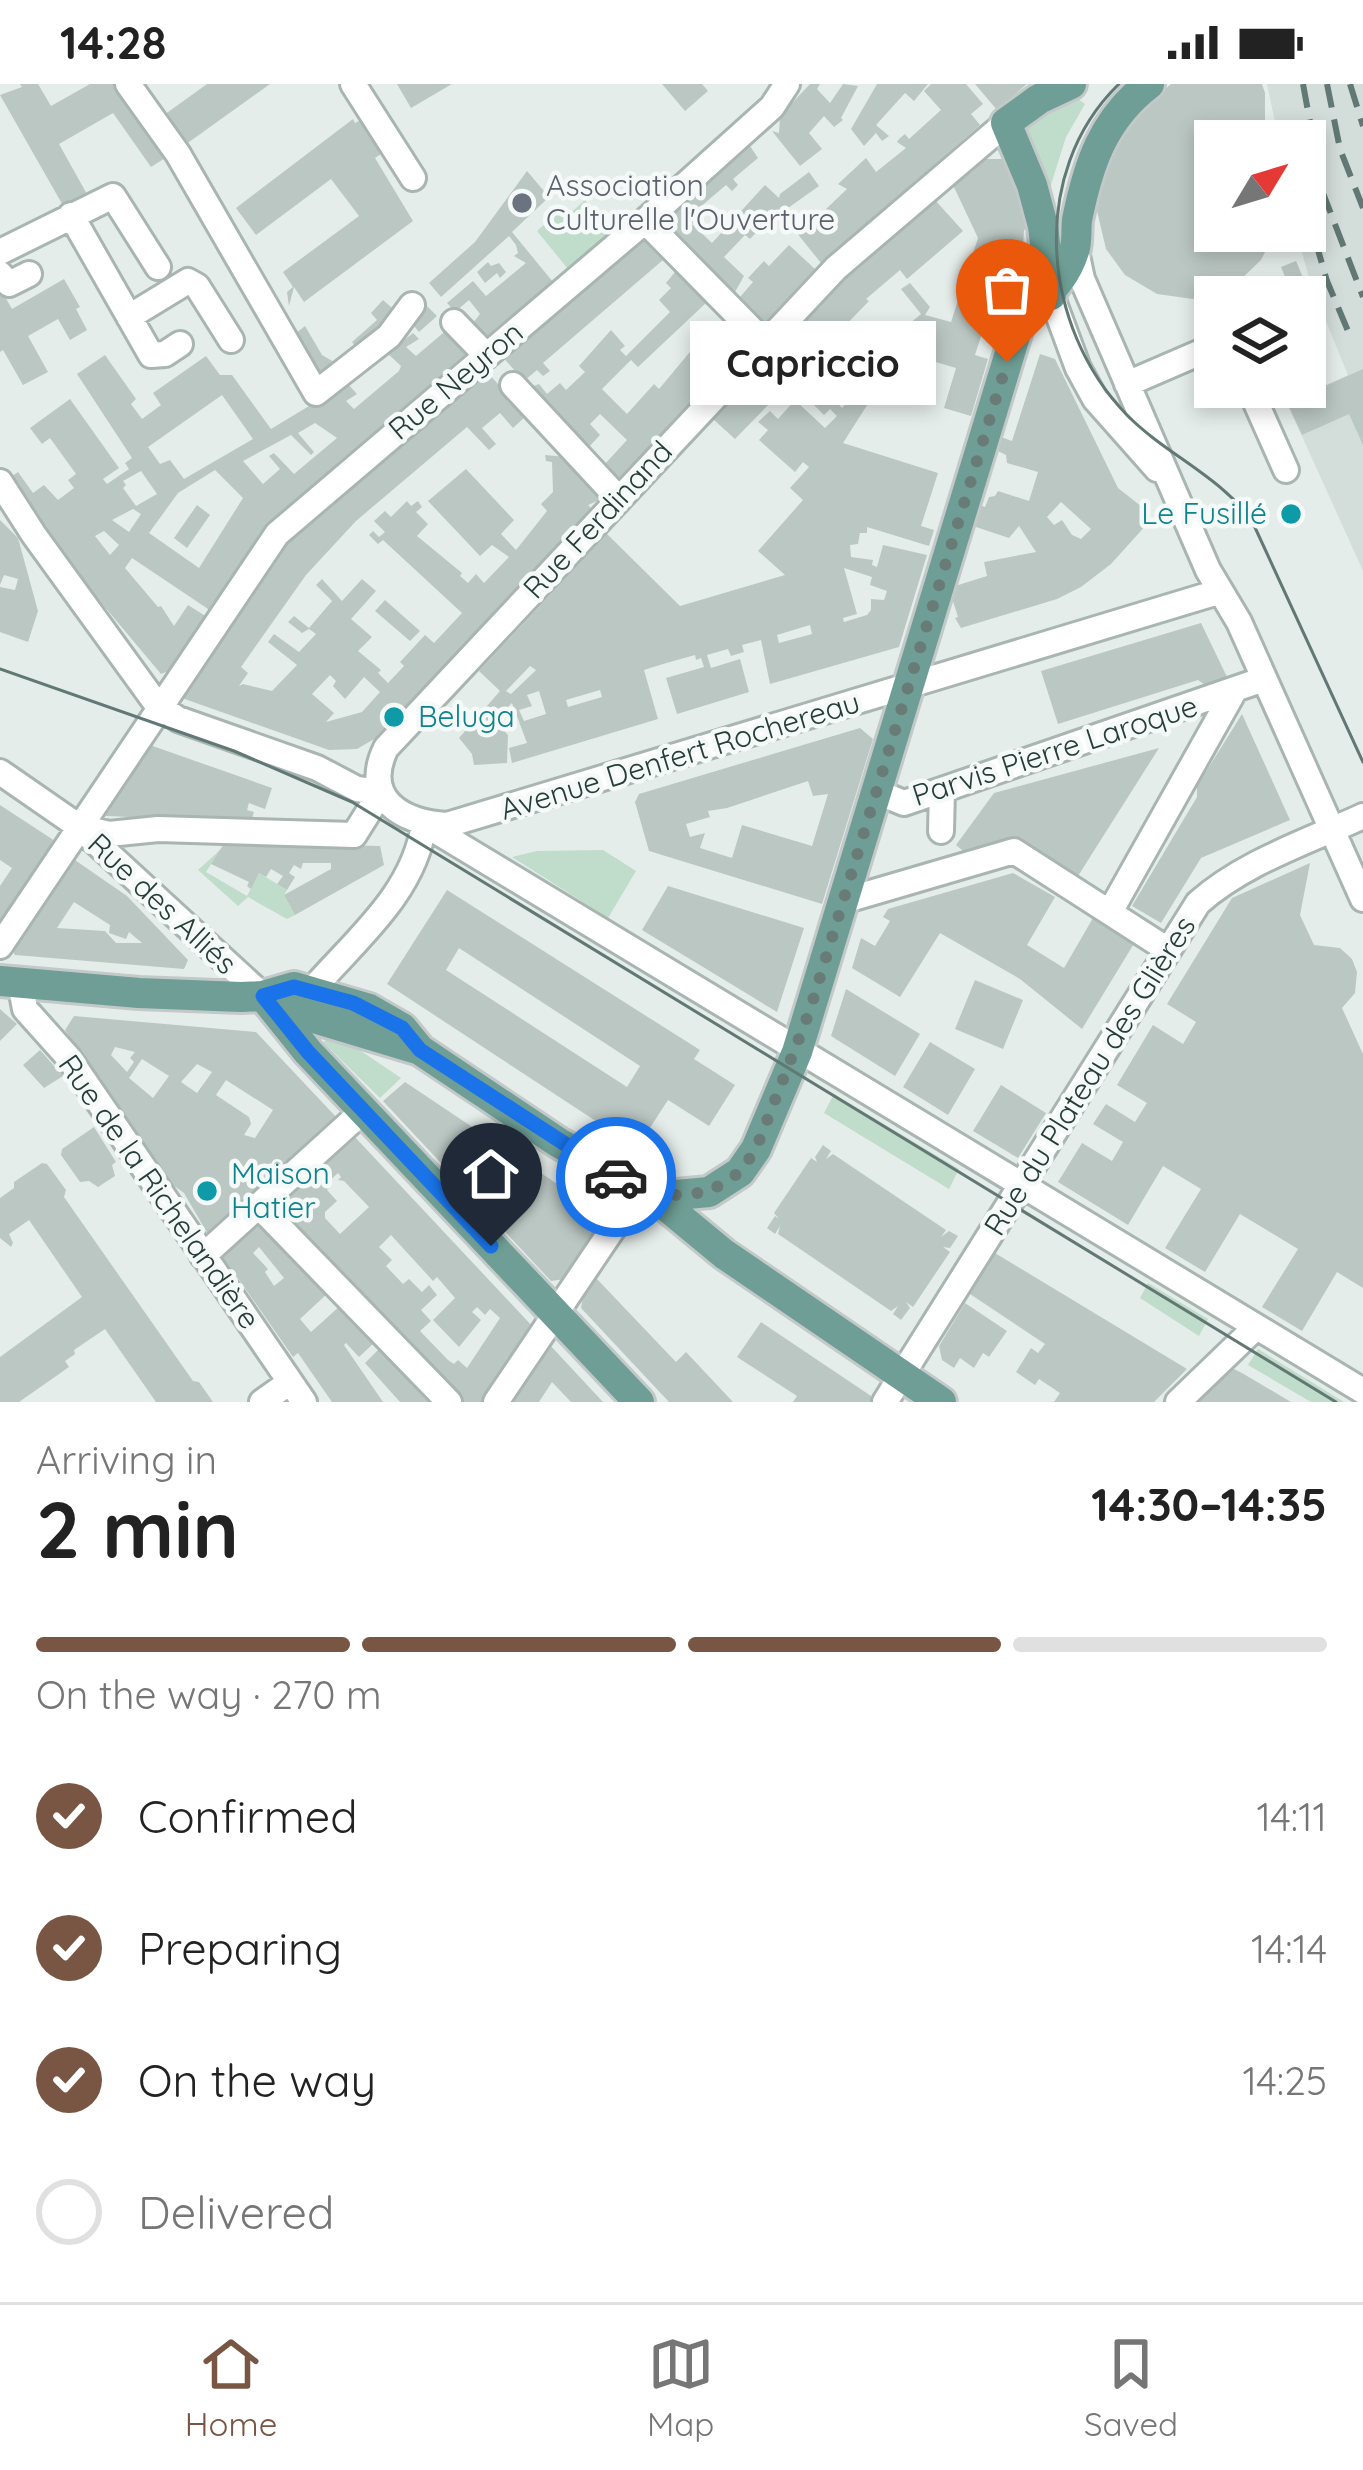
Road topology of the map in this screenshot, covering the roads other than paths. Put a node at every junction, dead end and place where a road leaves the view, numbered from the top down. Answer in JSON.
{"nodes":[{"id":1,"x":128,"y":84,"type":"edge"},
{"id":2,"x":353,"y":84,"type":"edge"},
{"id":3,"x":787,"y":84,"type":"edge"},
{"id":4,"x":1069,"y":84,"type":"edge"},
{"id":5,"x":1149,"y":84,"type":"edge"},
{"id":6,"x":1006,"y":123,"type":"junction"},
{"id":7,"x":413,"y":178,"type":"dead end"},
{"id":8,"x":70,"y":215,"type":"junction"},
{"id":9,"x":645,"y":221,"type":"junction"},
{"id":10,"x":1076,"y":246,"type":"junction"},
{"id":11,"x":0,"y":252,"type":"edge"},
{"id":12,"x":158,"y":267,"type":"dead end"},
{"id":13,"x":0,"y":274,"type":"edge"},
{"id":14,"x":28,"y":274,"type":"dead end"},
{"id":15,"x":1051,"y":295,"type":"junction"},
{"id":16,"x":412,"y":305,"type":"dead end"},
{"id":17,"x":129,"y":317,"type":"junction"},
{"id":18,"x":454,"y":322,"type":"dead end"},
{"id":19,"x":231,"y":340,"type":"dead end"},
{"id":20,"x":765,"y":343,"type":"junction"},
{"id":21,"x":180,"y":344,"type":"dead end"},
{"id":22,"x":485,"y":355,"type":"junction"},
{"id":23,"x":1194,"y":355,"type":"edge"},
{"id":24,"x":1127,"y":384,"type":"junction"},
{"id":25,"x":513,"y":386,"type":"dead end"},
{"id":26,"x":1258,"y":408,"type":"edge"},
{"id":27,"x":1286,"y":470,"type":"dead end"},
{"id":28,"x":0,"y":482,"type":"edge"},
{"id":29,"x":1171,"y":485,"type":"junction"},
{"id":30,"x":618,"y":498,"type":"junction"},
{"id":31,"x":0,"y":502,"type":"edge"},
{"id":32,"x":34,"y":536,"type":"junction"},
{"id":33,"x":1218,"y":592,"type":"junction"},
{"id":34,"x":1264,"y":679,"type":"junction"},
{"id":35,"x":909,"y":687,"type":"junction"},
{"id":36,"x":1233,"y":693,"type":"junction"},
{"id":37,"x":158,"y":706,"type":"junction"},
{"id":38,"x":0,"y":772,"type":"edge"},
{"id":39,"x":942,"y":790,"type":"junction"},
{"id":40,"x":381,"y":792,"type":"junction"},
{"id":41,"x":877,"y":792,"type":"junction"},
{"id":42,"x":1363,"y":816,"type":"edge"},
{"id":43,"x":424,"y":824,"type":"junction"},
{"id":44,"x":78,"y":826,"type":"junction"},
{"id":45,"x":940,"y":831,"type":"dead end"},
{"id":46,"x":1331,"y":831,"type":"junction"},
{"id":47,"x":1363,"y":899,"type":"edge"},
{"id":48,"x":843,"y":901,"type":"junction"},
{"id":49,"x":1110,"y":912,"type":"junction"},
{"id":50,"x":0,"y":946,"type":"edge"},
{"id":51,"x":1168,"y":950,"type":"junction"},
{"id":52,"x":10,"y":982,"type":"edge"},
{"id":53,"x":311,"y":991,"type":"junction"},
{"id":54,"x":263,"y":996,"type":"junction"},
{"id":55,"x":420,"y":1050,"type":"junction"},
{"id":56,"x":797,"y":1052,"type":"junction"},
{"id":57,"x":364,"y":1111,"type":"junction"},
{"id":58,"x":1022,"y":1186,"type":"junction"},
{"id":59,"x":655,"y":1197,"type":"junction"},
{"id":60,"x":260,"y":1206,"type":"junction"},
{"id":61,"x":203,"y":1256,"type":"junction"},
{"id":62,"x":555,"y":1313,"type":"junction"},
{"id":63,"x":1256,"y":1327,"type":"junction"},
{"id":64,"x":893,"y":1390,"type":"edge"},
{"id":65,"x":1363,"y":1391,"type":"edge"},
{"id":66,"x":297,"y":1392,"type":"edge"},
{"id":67,"x":262,"y":1402,"type":"edge"},
{"id":68,"x":449,"y":1402,"type":"edge"},
{"id":69,"x":496,"y":1402,"type":"edge"},
{"id":70,"x":639,"y":1402,"type":"edge"},
{"id":71,"x":941,"y":1402,"type":"edge"},
{"id":72,"x":1178,"y":1402,"type":"edge"}],
"edges":[{"from":1,"to":16,"type":"street"},
{"from":2,"to":7,"type":"street"},
{"from":3,"to":9,"type":"street","name":"Rue Neyron"},
{"from":4,"to":6,"type":"main road","name":"Rue Ferdinand"},
{"from":5,"to":10,"type":"main road"},
{"from":6,"to":15,"type":"main road"},
{"from":6,"to":20,"type":"street","name":"Rue Ferdinand"},
{"from":8,"to":11,"type":"street"},
{"from":8,"to":12,"type":"street"},
{"from":8,"to":17,"type":"street"},
{"from":9,"to":20,"type":"street"},
{"from":9,"to":22,"type":"street","name":"Rue Neyron"},
{"from":10,"to":15,"type":"main road"},
{"from":10,"to":24,"type":"street"},
{"from":13,"to":14,"type":"street"},
{"from":15,"to":29,"type":"street"},
{"from":15,"to":35,"type":"main road"},
{"from":17,"to":19,"type":"street"},
{"from":17,"to":21,"type":"street"},
{"from":18,"to":22,"type":"street"},
{"from":20,"to":30,"type":"street","name":"Rue Ferdinand"},
{"from":22,"to":37,"type":"street","name":"Rue Neyron"},
{"from":23,"to":24,"type":"street"},
{"from":24,"to":29,"type":"street"},
{"from":25,"to":30,"type":"street"},
{"from":26,"to":27,"type":"street"},
{"from":28,"to":32,"type":"street"},
{"from":29,"to":33,"type":"street"},
{"from":30,"to":40,"type":"street","name":"Rue Ferdinand"},
{"from":31,"to":32,"type":"street"},
{"from":32,"to":37,"type":"street"},
{"from":33,"to":34,"type":"street"},
{"from":33,"to":35,"type":"street","name":"Avenue Denfert Rochereau"},
{"from":34,"to":36,"type":"street","name":"Parvis Pierre Laroque"},
{"from":34,"to":46,"type":"street"},
{"from":35,"to":41,"type":"main road"},
{"from":35,"to":43,"type":"street","name":"Avenue Denfert Rochereau"},
{"from":36,"to":39,"type":"street","name":"Parvis Pierre Laroque"},
{"from":36,"to":49,"type":"street","name":"Parvis Pierre Laroque"},
{"from":37,"to":40,"type":"street"},
{"from":37,"to":44,"type":"street","name":"Rue Neyron"},
{"from":38,"to":44,"type":"street","name":"Rue des Alliés"},
{"from":39,"to":41,"type":"street","name":"Parvis Pierre Laroque"},
{"from":39,"to":45,"type":"street"},
{"from":40,"to":43,"type":"street"},
{"from":40,"to":44,"type":"street"},
{"from":41,"to":48,"type":"main road"},
{"from":42,"to":46,"type":"street","name":"Rue du Plateau des Glières"},
{"from":43,"to":53,"type":"street"},
{"from":43,"to":56,"type":"street"},
{"from":44,"to":50,"type":"street","name":"Rue Neyron"},
{"from":44,"to":54,"type":"street","name":"Rue des Alliés"},
{"from":46,"to":47,"type":"street"},
{"from":46,"to":51,"type":"street","name":"Rue du Plateau des Glières"},
{"from":48,"to":49,"type":"street"},
{"from":48,"to":56,"type":"main road"},
{"from":49,"to":51,"type":"street"},
{"from":51,"to":58,"type":"street","name":"Rue du Plateau des Glières"},
{"from":52,"to":54,"type":"main road"},
{"from":52,"to":61,"type":"street","name":"Rue de la Richelandière"},
{"from":53,"to":54,"type":"main road"},
{"from":53,"to":55,"type":"main road"},
{"from":54,"to":55,"type":"main road"},
{"from":54,"to":57,"type":"main road","name":"Rue des Alliés"},
{"from":55,"to":59,"type":"main road"},
{"from":56,"to":58,"type":"street"},
{"from":56,"to":59,"type":"main road"},
{"from":57,"to":60,"type":"street"},
{"from":57,"to":62,"type":"main road","name":"Rue des Alliés"},
{"from":58,"to":63,"type":"street"},
{"from":58,"to":64,"type":"street","name":"Rue du Plateau des Glières"},
{"from":59,"to":62,"type":"street"},
{"from":59,"to":64,"type":"main road"},
{"from":60,"to":61,"type":"street"},
{"from":60,"to":68,"type":"street"},
{"from":61,"to":66,"type":"street","name":"Rue de la Richelandière"},
{"from":62,"to":69,"type":"street"},
{"from":62,"to":70,"type":"main road","name":"Rue des Alliés"},
{"from":63,"to":65,"type":"street"},
{"from":63,"to":72,"type":"street"},
{"from":64,"to":71,"type":"main road"},
{"from":66,"to":67,"type":"street"}]}
